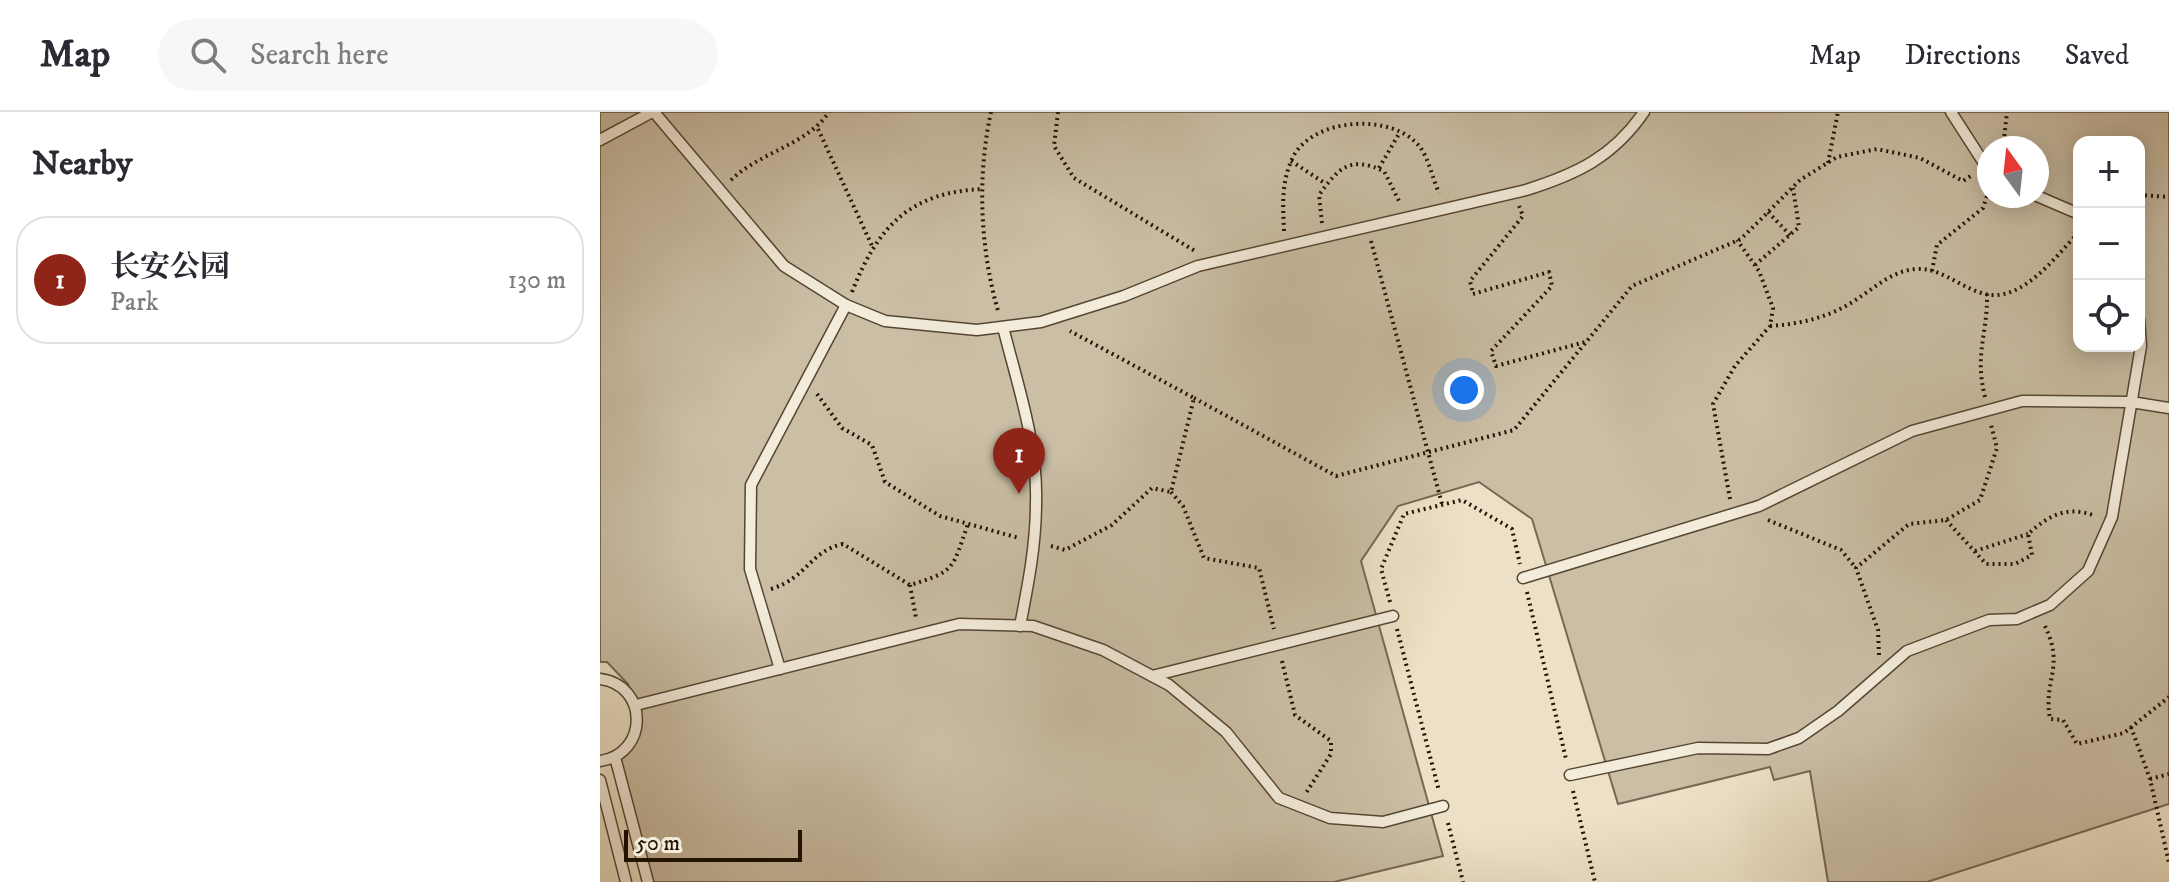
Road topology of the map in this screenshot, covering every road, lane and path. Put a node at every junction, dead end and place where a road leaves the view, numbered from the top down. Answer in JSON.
{"nodes":[{"id":1,"x":653,"y":112,"type":"edge"},
{"id":2,"x":829,"y":112,"type":"edge"},
{"id":3,"x":991,"y":112,"type":"edge"},
{"id":4,"x":1058,"y":112,"type":"edge"},
{"id":5,"x":1644,"y":112,"type":"edge"},
{"id":6,"x":1838,"y":112,"type":"edge"},
{"id":7,"x":1951,"y":112,"type":"edge"},
{"id":8,"x":2007,"y":112,"type":"edge"},
{"id":9,"x":818,"y":129,"type":"junction"},
{"id":10,"x":1400,"y":132,"type":"junction"},
{"id":11,"x":2004,"y":136,"type":"edge"},
{"id":12,"x":600,"y":140,"type":"edge"},
{"id":13,"x":1977,"y":154,"type":"edge"},
{"id":14,"x":1291,"y":161,"type":"junction"},
{"id":15,"x":1828,"y":163,"type":"junction"},
{"id":16,"x":1379,"y":168,"type":"junction"},
{"id":17,"x":1977,"y":174,"type":"edge"},
{"id":18,"x":1327,"y":184,"type":"junction"},
{"id":19,"x":1793,"y":187,"type":"junction"},
{"id":20,"x":983,"y":189,"type":"junction"},
{"id":21,"x":720,"y":191,"type":"junction"},
{"id":22,"x":1513,"y":193,"type":"junction"},
{"id":23,"x":2145,"y":195,"type":"edge"},
{"id":24,"x":2169,"y":197,"type":"edge"},
{"id":25,"x":2049,"y":201,"type":"edge"},
{"id":26,"x":1983,"y":208,"type":"edge"},
{"id":27,"x":1444,"y":209,"type":"junction"},
{"id":28,"x":2073,"y":211,"type":"edge"},
{"id":29,"x":1768,"y":212,"type":"junction"},
{"id":30,"x":1405,"y":218,"type":"junction"},
{"id":31,"x":1368,"y":227,"type":"junction"},
{"id":32,"x":1790,"y":235,"type":"junction"},
{"id":33,"x":1323,"y":237,"type":"junction"},
{"id":34,"x":2073,"y":238,"type":"edge"},
{"id":35,"x":1737,"y":240,"type":"junction"},
{"id":36,"x":1285,"y":246,"type":"junction"},
{"id":37,"x":873,"y":248,"type":"junction"},
{"id":38,"x":1214,"y":262,"type":"junction"},
{"id":39,"x":1755,"y":265,"type":"junction"},
{"id":40,"x":1932,"y":271,"type":"junction"},
{"id":41,"x":1987,"y":293,"type":"junction"},
{"id":42,"x":846,"y":305,"type":"junction"},
{"id":43,"x":1770,"y":326,"type":"junction"},
{"id":44,"x":1003,"y":327,"type":"junction"},
{"id":45,"x":1587,"y":341,"type":"junction"},
{"id":46,"x":2140,"y":352,"type":"edge"},
{"id":47,"x":1194,"y":398,"type":"dead end"},
{"id":48,"x":2131,"y":402,"type":"junction"},
{"id":49,"x":2169,"y":408,"type":"edge"},
{"id":50,"x":1988,"y":410,"type":"junction"},
{"id":51,"x":1428,"y":452,"type":"junction"},
{"id":52,"x":1442,"y":504,"type":"junction"},
{"id":53,"x":1738,"y":513,"type":"junction"},
{"id":54,"x":1946,"y":520,"type":"junction"},
{"id":55,"x":2110,"y":522,"type":"junction"},
{"id":56,"x":968,"y":524,"type":"dead end"},
{"id":57,"x":2028,"y":534,"type":"junction"},
{"id":58,"x":1975,"y":551,"type":"junction"},
{"id":59,"x":1856,"y":568,"type":"junction"},
{"id":60,"x":1523,"y":578,"type":"junction"},
{"id":61,"x":910,"y":585,"type":"junction"},
{"id":62,"x":757,"y":593,"type":"junction"},
{"id":63,"x":2038,"y":610,"type":"junction"},
{"id":64,"x":1393,"y":616,"type":"junction"},
{"id":65,"x":1020,"y":626,"type":"junction"},
{"id":66,"x":919,"y":634,"type":"junction"},
{"id":67,"x":780,"y":669,"type":"junction"},
{"id":68,"x":1152,"y":676,"type":"junction"},
{"id":69,"x":1878,"y":676,"type":"junction"},
{"id":70,"x":600,"y":679,"type":"edge"},
{"id":71,"x":2169,"y":697,"type":"edge"},
{"id":72,"x":636,"y":705,"type":"junction"},
{"id":73,"x":2131,"y":727,"type":"junction"},
{"id":74,"x":615,"y":757,"type":"junction"},
{"id":75,"x":600,"y":761,"type":"edge"},
{"id":76,"x":2169,"y":774,"type":"edge"},
{"id":77,"x":1570,"y":775,"type":"junction"},
{"id":78,"x":2150,"y":779,"type":"junction"},
{"id":79,"x":600,"y":780,"type":"edge"},
{"id":80,"x":1443,"y":806,"type":"junction"},
{"id":81,"x":642,"y":859,"type":"junction"},
{"id":82,"x":2169,"y":863,"type":"edge"},
{"id":83,"x":622,"y":865,"type":"junction"},
{"id":84,"x":626,"y":882,"type":"edge"},
{"id":85,"x":648,"y":882,"type":"edge"},
{"id":86,"x":1463,"y":882,"type":"edge"},
{"id":87,"x":1595,"y":882,"type":"edge"}],
"edges":[{"from":1,"to":12,"type":"lane"},
{"from":1,"to":21,"type":"lane"},
{"from":2,"to":9,"type":"path"},
{"from":3,"to":20,"type":"path"},
{"from":4,"to":38,"type":"path"},
{"from":5,"to":22,"type":"lane"},
{"from":6,"to":15,"type":"path"},
{"from":7,"to":13,"type":"lane"},
{"from":8,"to":11,"type":"path"},
{"from":9,"to":21,"type":"path"},
{"from":9,"to":37,"type":"path"},
{"from":10,"to":14,"type":"path"},
{"from":10,"to":16,"type":"path"},
{"from":10,"to":27,"type":"path"},
{"from":14,"to":18,"type":"path"},
{"from":14,"to":36,"type":"path"},
{"from":15,"to":17,"type":"path"},
{"from":15,"to":19,"type":"path"},
{"from":16,"to":18,"type":"path"},
{"from":16,"to":30,"type":"path"},
{"from":18,"to":33,"type":"path"},
{"from":19,"to":29,"type":"path"},
{"from":19,"to":32,"type":"path"},
{"from":20,"to":37,"type":"path"},
{"from":20,"to":44,"type":"path"},
{"from":21,"to":42,"type":"lane"},
{"from":22,"to":27,"type":"lane"},
{"from":22,"to":45,"type":"path"},
{"from":23,"to":24,"type":"path"},
{"from":25,"to":28,"type":"lane"},
{"from":26,"to":40,"type":"path"},
{"from":27,"to":30,"type":"lane"},
{"from":29,"to":32,"type":"path"},
{"from":29,"to":35,"type":"path"},
{"from":30,"to":31,"type":"lane"},
{"from":31,"to":33,"type":"lane"},
{"from":31,"to":51,"type":"path"},
{"from":32,"to":39,"type":"path"},
{"from":33,"to":36,"type":"lane"},
{"from":34,"to":41,"type":"path"},
{"from":35,"to":39,"type":"path"},
{"from":35,"to":45,"type":"path"},
{"from":36,"to":38,"type":"lane"},
{"from":37,"to":42,"type":"path"},
{"from":38,"to":44,"type":"lane"},
{"from":39,"to":43,"type":"path"},
{"from":40,"to":41,"type":"path"},
{"from":40,"to":43,"type":"path"},
{"from":41,"to":50,"type":"path"},
{"from":42,"to":44,"type":"lane"},
{"from":42,"to":62,"type":"lane"},
{"from":43,"to":53,"type":"path"},
{"from":44,"to":65,"type":"lane"},
{"from":45,"to":51,"type":"path"},
{"from":46,"to":48,"type":"lane"},
{"from":47,"to":51,"type":"path"},
{"from":48,"to":49,"type":"lane"},
{"from":48,"to":50,"type":"lane"},
{"from":48,"to":55,"type":"lane"},
{"from":50,"to":53,"type":"lane"},
{"from":50,"to":54,"type":"path"},
{"from":51,"to":52,"type":"path"},
{"from":52,"to":60,"type":"path"},
{"from":52,"to":64,"type":"path"},
{"from":53,"to":59,"type":"path"},
{"from":53,"to":60,"type":"lane"},
{"from":54,"to":58,"type":"path"},
{"from":54,"to":59,"type":"path"},
{"from":55,"to":57,"type":"path"},
{"from":55,"to":63,"type":"lane"},
{"from":56,"to":61,"type":"path"},
{"from":57,"to":58,"type":"path"},
{"from":57,"to":58,"type":"path"},
{"from":59,"to":69,"type":"path"},
{"from":60,"to":77,"type":"path"},
{"from":61,"to":62,"type":"path"},
{"from":61,"to":66,"type":"path"},
{"from":62,"to":67,"type":"lane"},
{"from":63,"to":69,"type":"lane"},
{"from":63,"to":73,"type":"path"},
{"from":64,"to":68,"type":"lane"},
{"from":64,"to":80,"type":"path"},
{"from":65,"to":66,"type":"lane"},
{"from":65,"to":68,"type":"lane"},
{"from":66,"to":67,"type":"lane"},
{"from":67,"to":72,"type":"lane"},
{"from":68,"to":80,"type":"lane"},
{"from":69,"to":77,"type":"lane"},
{"from":70,"to":72,"type":"lane"},
{"from":71,"to":73,"type":"path"},
{"from":72,"to":74,"type":"lane"},
{"from":73,"to":78,"type":"path"},
{"from":74,"to":75,"type":"lane"},
{"from":74,"to":81,"type":"lane"},
{"from":76,"to":78,"type":"path"},
{"from":77,"to":87,"type":"path"},
{"from":78,"to":82,"type":"path"},
{"from":79,"to":83,"type":"lane"},
{"from":80,"to":86,"type":"path"},
{"from":81,"to":83,"type":"lane"},
{"from":81,"to":85,"type":"lane"},
{"from":83,"to":84,"type":"lane"}]}
